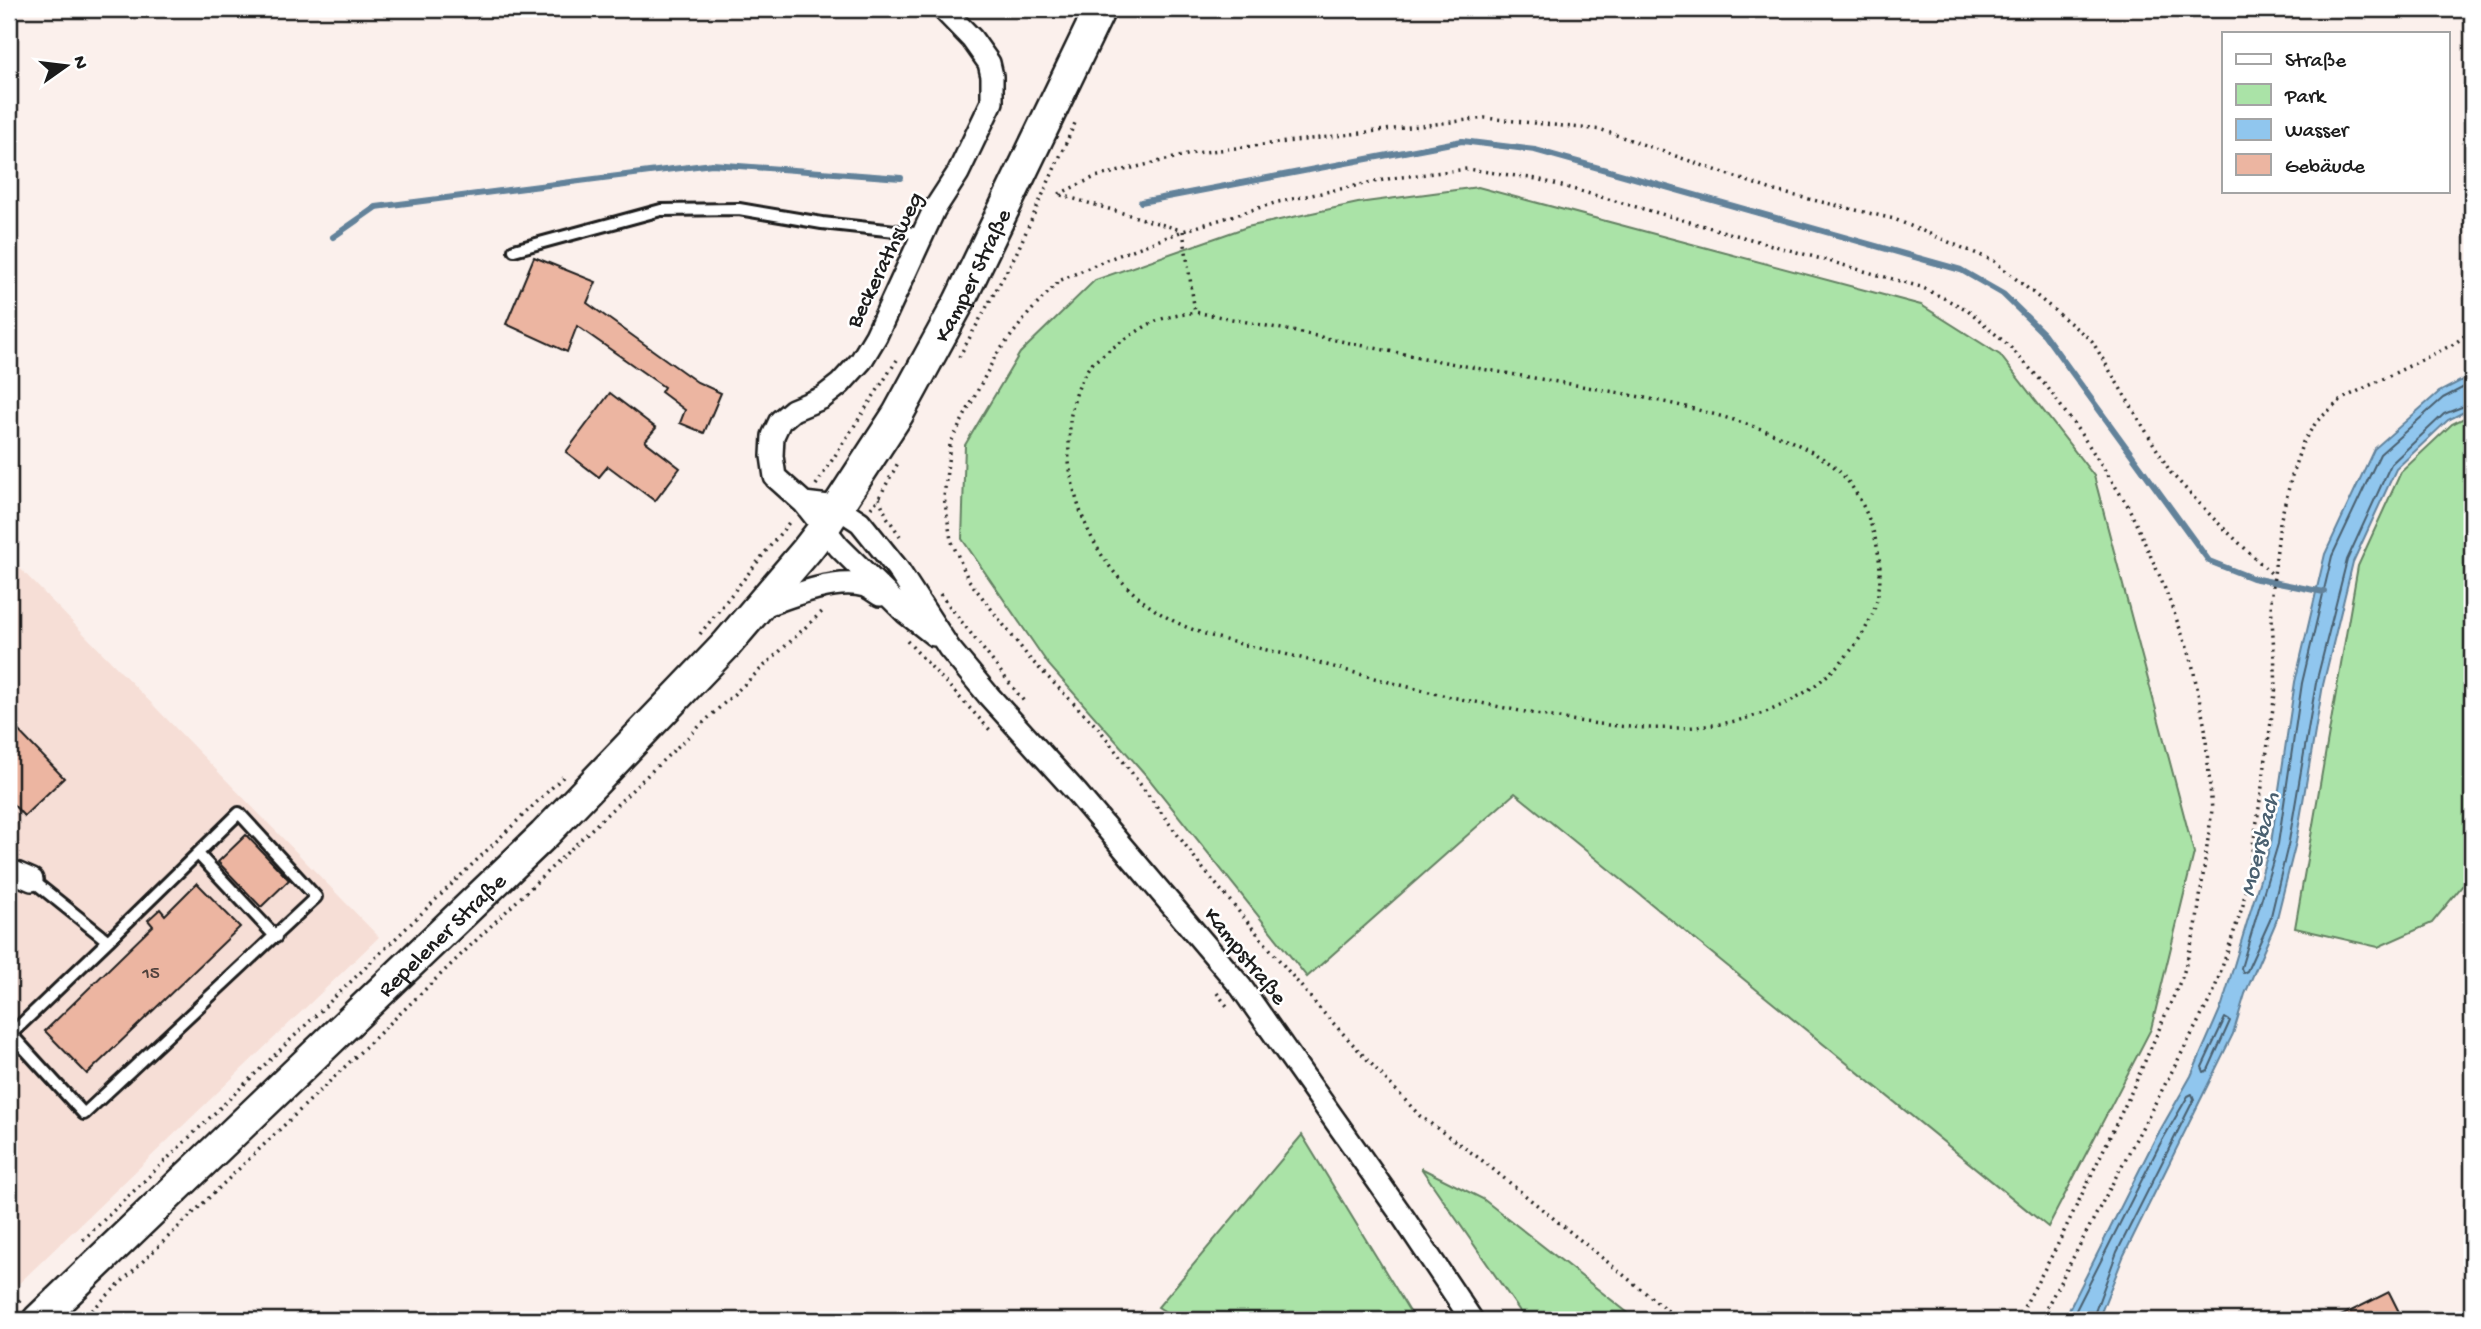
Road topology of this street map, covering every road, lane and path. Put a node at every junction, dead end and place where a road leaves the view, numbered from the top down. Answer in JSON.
{"nodes":[{"id":1,"x":943,"y":9,"type":"edge"},
{"id":2,"x":1100,"y":9,"type":"edge"},
{"id":3,"x":1183,"y":231,"type":"junction"},
{"id":4,"x":923,"y":234,"type":"junction"},
{"id":5,"x":514,"y":250,"type":"dead end"},
{"id":6,"x":1195,"y":312,"type":"junction"},
{"id":7,"x":2472,"y":330,"type":"edge"},
{"id":8,"x":899,"y":357,"type":"dead end"},
{"id":9,"x":804,"y":503,"type":"junction"},
{"id":10,"x":830,"y":518,"type":"junction"},
{"id":11,"x":2274,"y":577,"type":"junction"},
{"id":12,"x":833,"y":603,"type":"dead end"},
{"id":13,"x":759,"y":607,"type":"junction"},
{"id":14,"x":906,"y":613,"type":"junction"},
{"id":15,"x":904,"y":638,"type":"dead end"},
{"id":16,"x":693,"y":643,"type":"dead end"},
{"id":17,"x":949,"y":648,"type":"junction"},
{"id":18,"x":997,"y":738,"type":"dead end"},
{"id":19,"x":575,"y":765,"type":"dead end"},
{"id":20,"x":198,"y":854,"type":"junction"},
{"id":21,"x":9,"y":870,"type":"edge"},
{"id":22,"x":32,"y":880,"type":"joint"},
{"id":23,"x":276,"y":937,"type":"junction"},
{"id":24,"x":108,"y":941,"type":"junction"},
{"id":25,"x":1211,"y":985,"type":"dead end"},
{"id":26,"x":1227,"y":1006,"type":"dead end"},
{"id":27,"x":76,"y":1247,"type":"dead end"},
{"id":28,"x":28,"y":1293,"type":"dead end"},
{"id":29,"x":9,"y":1311,"type":"edge"},
{"id":30,"x":38,"y":1320,"type":"edge"},
{"id":31,"x":82,"y":1320,"type":"edge"},
{"id":32,"x":1472,"y":1320,"type":"edge"},
{"id":33,"x":1679,"y":1320,"type":"edge"},
{"id":34,"x":2017,"y":1320,"type":"edge"},
{"id":35,"x":2040,"y":1320,"type":"edge"}],
"edges":[{"from":1,"to":4,"type":"street","name":"Beckerathsweg"},
{"from":2,"to":10,"type":"main road","name":"Kamper Straße"},
{"from":3,"to":6,"type":"path"},
{"from":3,"to":11,"type":"path"},
{"from":3,"to":33,"type":"path"},
{"from":3,"to":34,"type":"path"},
{"from":4,"to":5,"type":"lane"},
{"from":4,"to":9,"type":"street","name":"Beckerathsweg"},
{"from":6,"to":6,"type":"path"},
{"from":7,"to":11,"type":"path"},
{"from":8,"to":9,"type":"path"},
{"from":9,"to":10,"type":"street"},
{"from":9,"to":16,"type":"path"},
{"from":10,"to":13,"type":"main road","name":"Repelener Straße"},
{"from":10,"to":14,"type":"street","name":"Kampstraße"},
{"from":10,"to":17,"type":"street","name":"Kampstraße"},
{"from":11,"to":35,"type":"path"},
{"from":12,"to":31,"type":"path"},
{"from":13,"to":14,"type":"street","name":"Kampstraße"},
{"from":13,"to":30,"type":"main road","name":"Repelener Straße"},
{"from":14,"to":17,"type":"street","name":"Kampstraße"},
{"from":15,"to":18,"type":"path"},
{"from":17,"to":32,"type":"street","name":"Kampstraße"},
{"from":19,"to":27,"type":"path"},
{"from":20,"to":23,"type":"lane"},
{"from":20,"to":23,"type":"lane"},
{"from":20,"to":24,"type":"lane"},
{"from":21,"to":22,"type":"street"},
{"from":22,"to":24,"type":"lane"},
{"from":23,"to":24,"type":"lane"},
{"from":25,"to":26,"type":"path"},
{"from":28,"to":29,"type":"path"}]}
